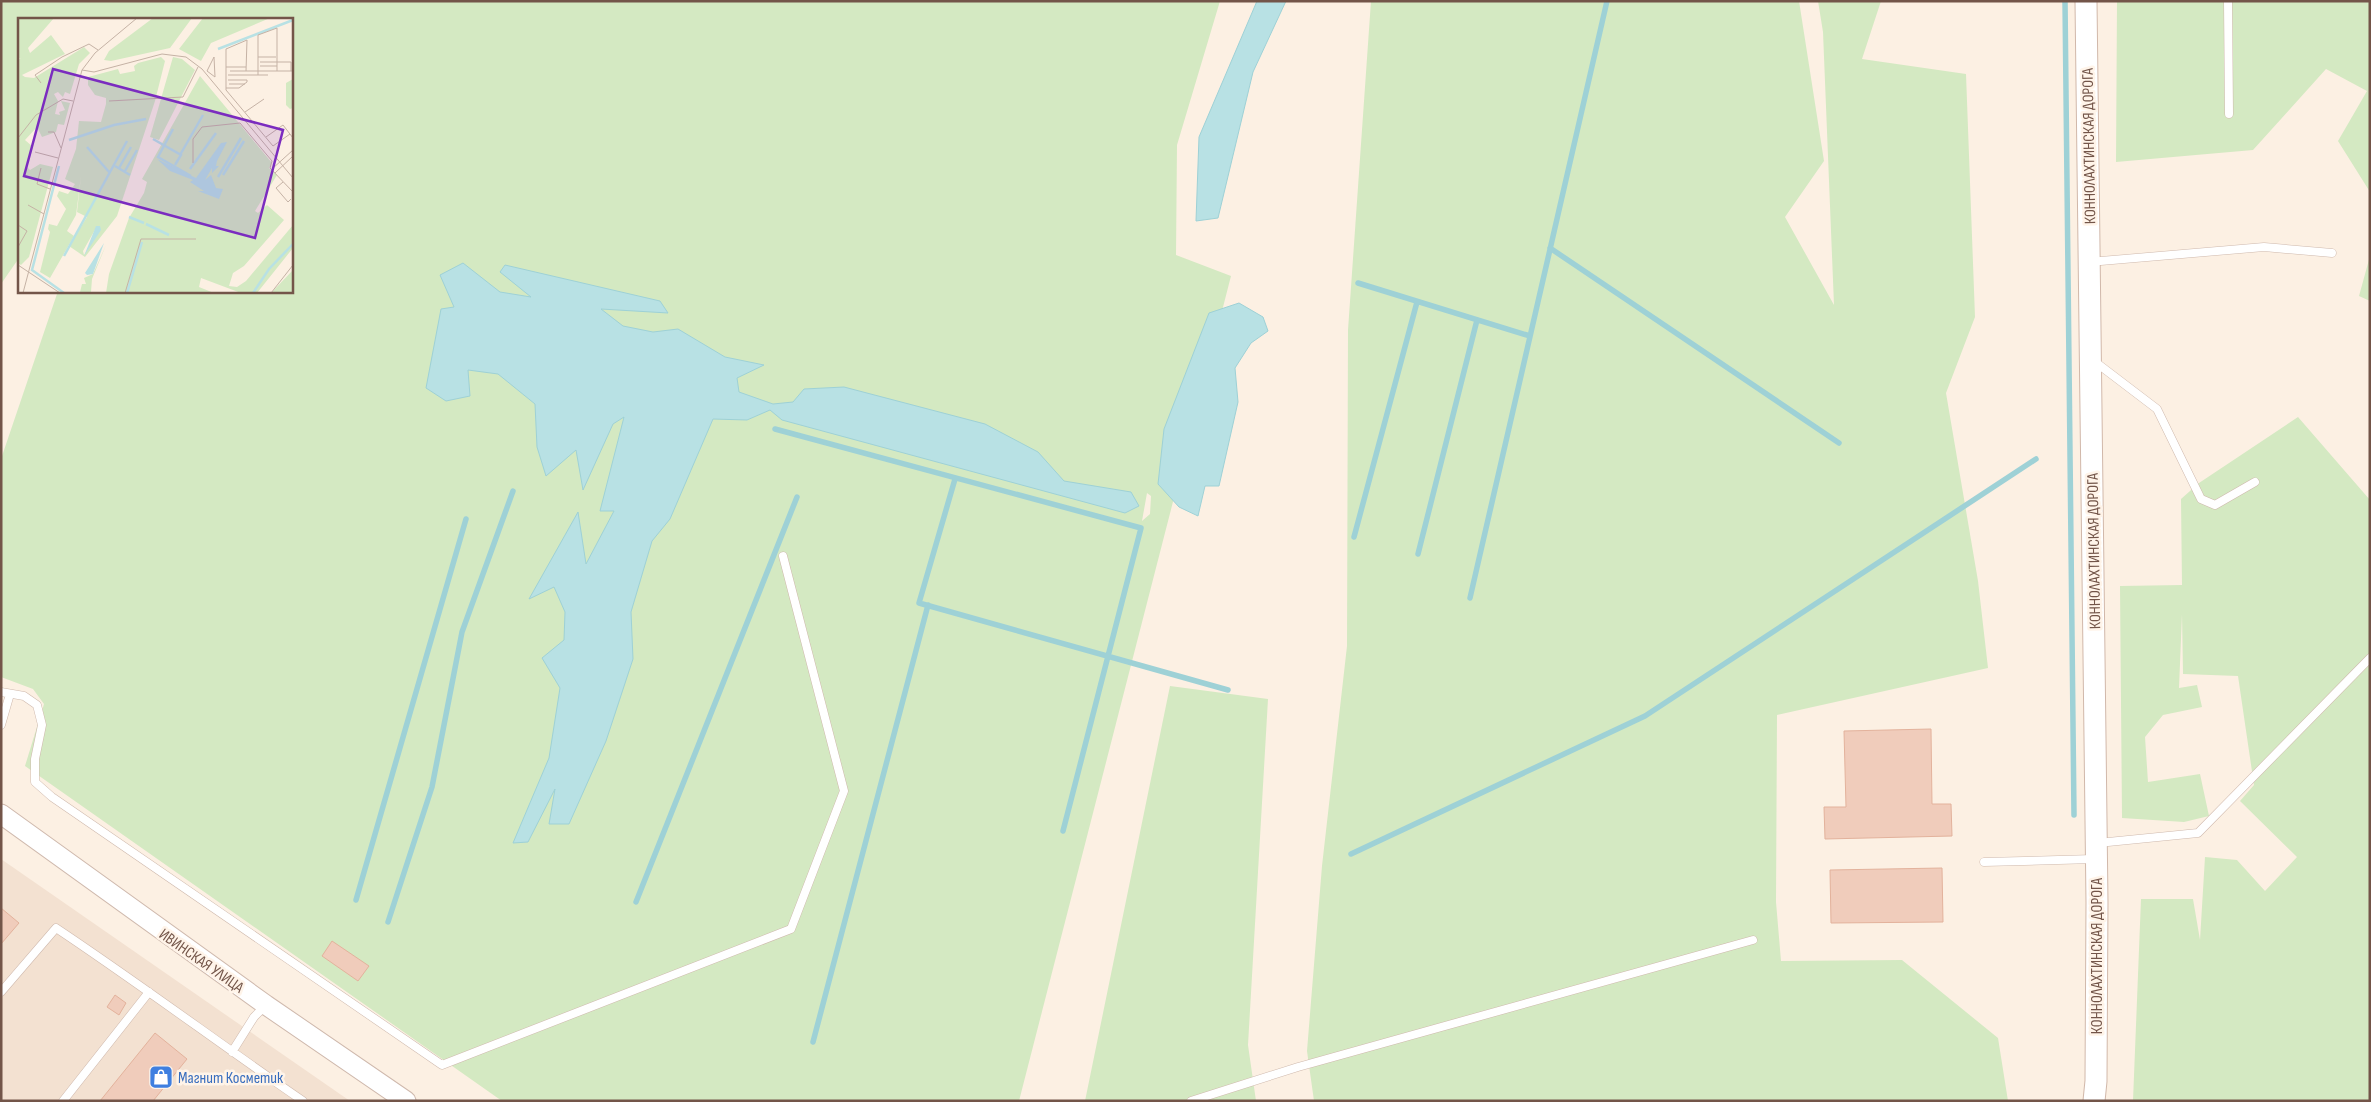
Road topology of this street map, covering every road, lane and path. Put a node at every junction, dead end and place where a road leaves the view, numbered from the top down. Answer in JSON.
{"nodes":[{"id":1,"x":2086,"y":1,"type":"edge"},
{"id":2,"x":2228,"y":1,"type":"edge"},
{"id":3,"x":2229,"y":114,"type":"dead end"},
{"id":4,"x":2332,"y":253,"type":"dead end"},
{"id":5,"x":2089,"y":262,"type":"junction"},
{"id":6,"x":2090,"y":358,"type":"junction"},
{"id":7,"x":2255,"y":482,"type":"dead end"},
{"id":8,"x":783,"y":556,"type":"dead end"},
{"id":9,"x":2370,"y":658,"type":"edge"},
{"id":10,"x":1,"y":692,"type":"edge"},
{"id":11,"x":10,"y":694,"type":"junction"},
{"id":12,"x":1,"y":725,"type":"edge"},
{"id":13,"x":1,"y":814,"type":"edge"},
{"id":14,"x":2096,"y":851,"type":"junction"},
{"id":15,"x":1984,"y":862,"type":"dead end"},
{"id":16,"x":1753,"y":940,"type":"dead end"},
{"id":17,"x":1,"y":992,"type":"edge"},
{"id":18,"x":149,"y":992,"type":"junction"},
{"id":19,"x":266,"y":1005,"type":"junction"},
{"id":20,"x":232,"y":1052,"type":"junction"},
{"id":21,"x":63,"y":1101,"type":"edge"},
{"id":22,"x":303,"y":1101,"type":"edge"},
{"id":23,"x":406,"y":1101,"type":"edge"},
{"id":24,"x":1192,"y":1101,"type":"edge"},
{"id":25,"x":2094,"y":1101,"type":"edge"}],
"edges":[{"from":1,"to":5,"type":"main road","name":"КОННОЛАХТИНСКАЯ ДОРОГА"},
{"from":2,"to":3,"type":"lane"},
{"from":4,"to":5,"type":"lane"},
{"from":5,"to":6,"type":"main road","name":"КОННОЛАХТИНСКАЯ ДОРОГА"},
{"from":6,"to":7,"type":"lane"},
{"from":6,"to":14,"type":"main road","name":"КОННОЛАХТИНСКАЯ ДОРОГА"},
{"from":8,"to":11,"type":"lane"},
{"from":9,"to":14,"type":"lane"},
{"from":10,"to":11,"type":"lane"},
{"from":11,"to":12,"type":"lane"},
{"from":13,"to":19,"type":"street","name":"ИВИНСКАЯ УЛИЦА"},
{"from":14,"to":15,"type":"lane"},
{"from":14,"to":25,"type":"main road","name":"КОННОЛАХТИНСКАЯ ДОРОГА"},
{"from":16,"to":24,"type":"lane"},
{"from":17,"to":18,"type":"lane"},
{"from":18,"to":20,"type":"lane"},
{"from":18,"to":21,"type":"lane"},
{"from":19,"to":20,"type":"lane"},
{"from":19,"to":23,"type":"street","name":"ИВИНСКАЯ УЛИЦА"},
{"from":20,"to":22,"type":"lane"}]}
